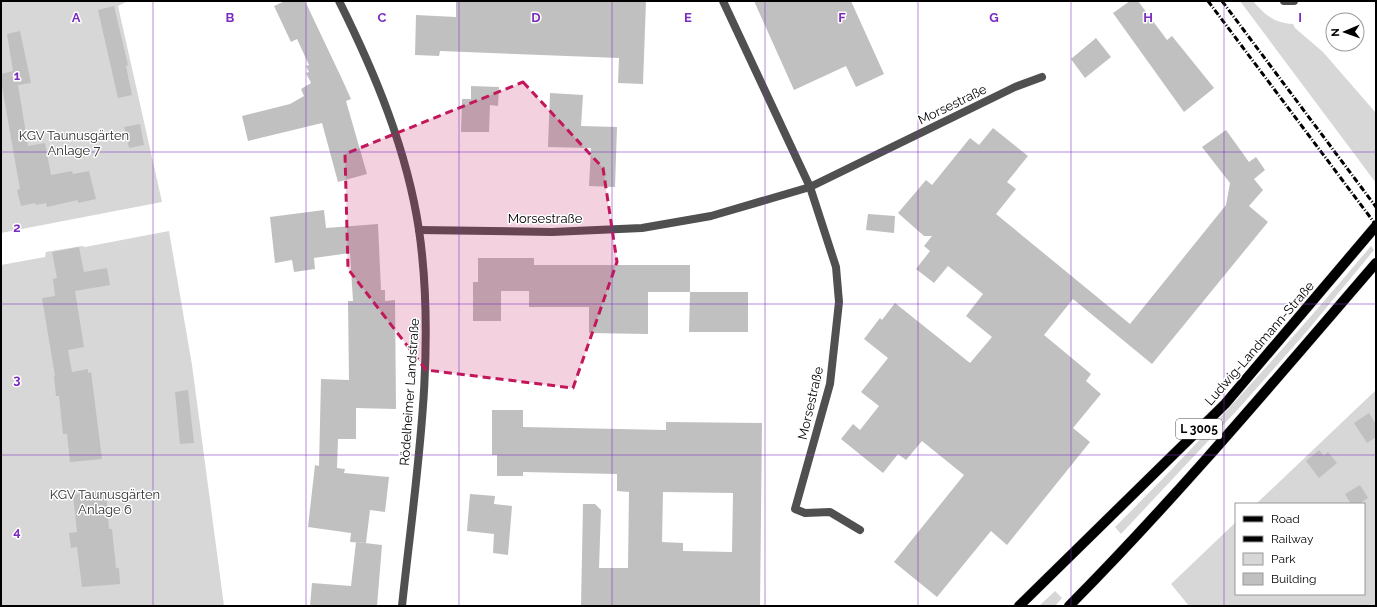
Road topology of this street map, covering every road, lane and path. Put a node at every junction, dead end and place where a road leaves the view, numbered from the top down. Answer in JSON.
{"nodes":[{"id":1,"x":340,"y":1,"type":"edge"},
{"id":2,"x":723,"y":1,"type":"edge"},
{"id":3,"x":1042,"y":77,"type":"dead end"},
{"id":4,"x":810,"y":187,"type":"junction"},
{"id":5,"x":1376,"y":226,"type":"edge"},
{"id":6,"x":419,"y":230,"type":"junction"},
{"id":7,"x":1376,"y":263,"type":"edge"},
{"id":8,"x":860,"y":530,"type":"dead end"},
{"id":9,"x":402,"y":606,"type":"edge"},
{"id":10,"x":1020,"y":606,"type":"edge"},
{"id":11,"x":1069,"y":606,"type":"edge"}],
"edges":[{"from":1,"to":6,"type":"street","name":"Rödelheimer Landstraße"},
{"from":2,"to":4,"type":"street","name":"Morsestraße"},
{"from":3,"to":4,"type":"street","name":"Morsestraße"},
{"from":4,"to":6,"type":"street","name":"Morsestraße"},
{"from":4,"to":8,"type":"street","name":"Morsestraße"},
{"from":5,"to":10,"type":"main road","name":"Ludwig-Landmann-Straße","number":"L 3005"},
{"from":6,"to":9,"type":"street","name":"Rödelheimer Landstraße"},
{"from":7,"to":11,"type":"main road","number":"L 3005"}]}
